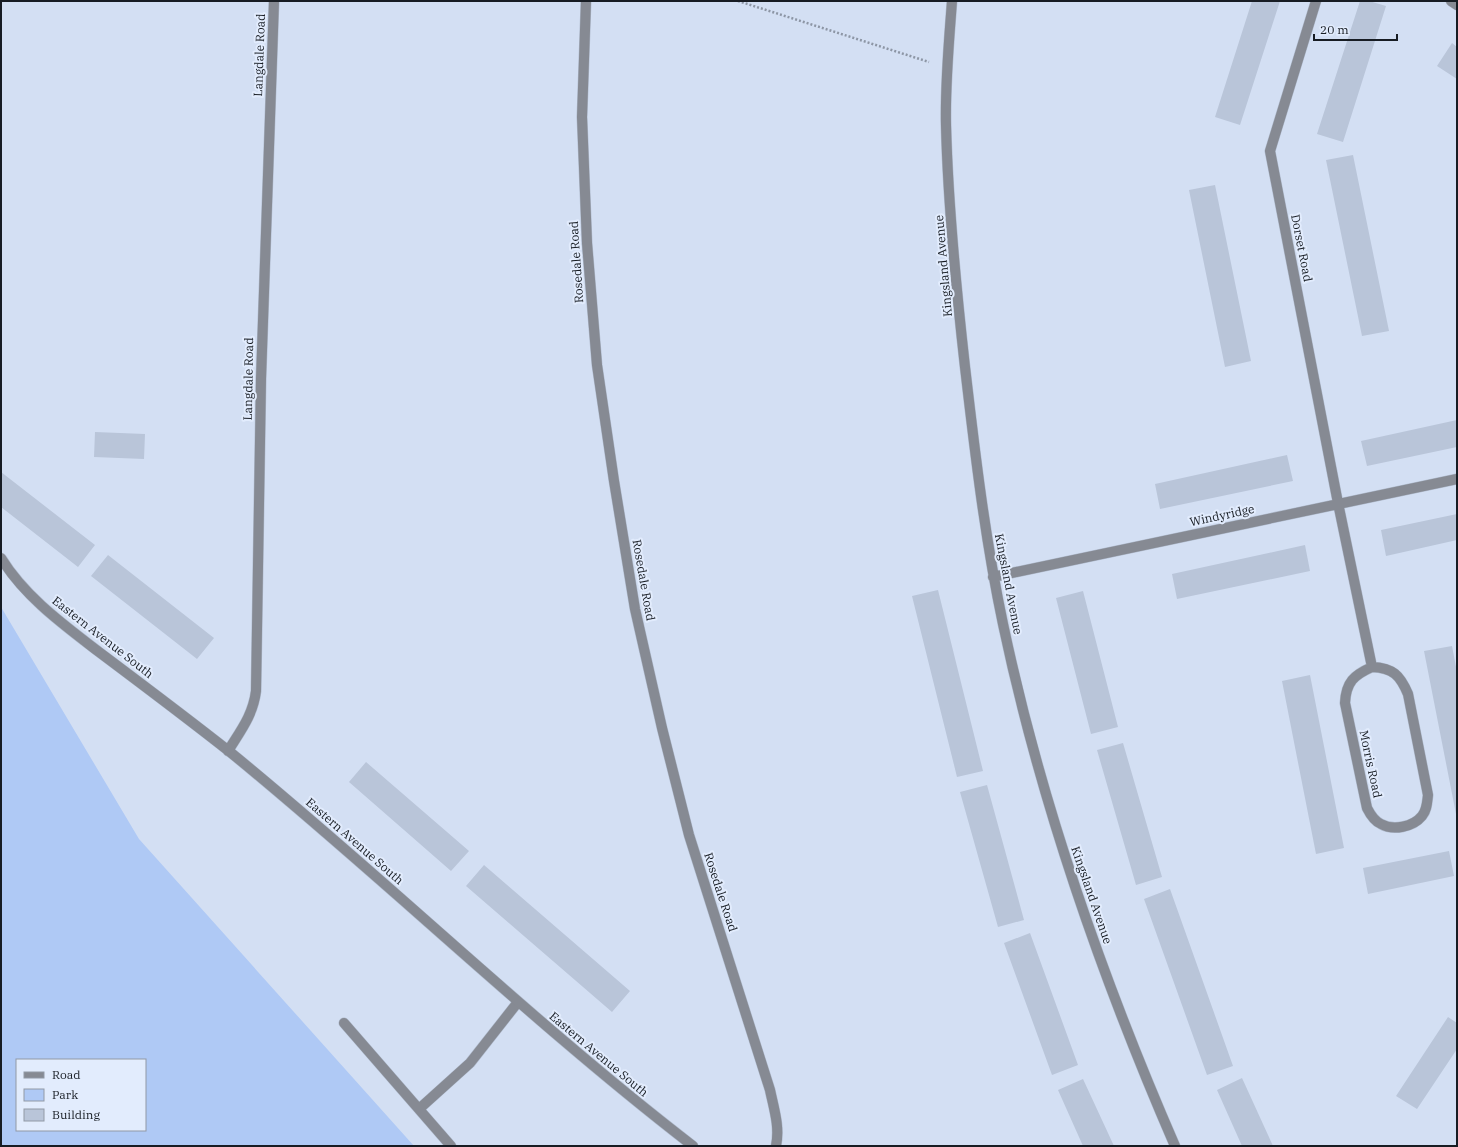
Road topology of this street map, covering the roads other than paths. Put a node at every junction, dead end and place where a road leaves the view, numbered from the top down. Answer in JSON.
{"nodes":[{"id":1,"x":274,"y":1,"type":"edge"},
{"id":2,"x":586,"y":1,"type":"edge"},
{"id":3,"x":952,"y":1,"type":"edge"},
{"id":4,"x":1316,"y":1,"type":"edge"},
{"id":5,"x":1451,"y":1,"type":"edge"},
{"id":6,"x":1457,"y":5,"type":"edge"},
{"id":7,"x":1457,"y":479,"type":"edge"},
{"id":8,"x":1338,"y":503,"type":"junction"},
{"id":9,"x":1,"y":558,"type":"edge"},
{"id":10,"x":993,"y":577,"type":"junction"},
{"id":11,"x":1372,"y":667,"type":"junction"},
{"id":12,"x":228,"y":751,"type":"junction"},
{"id":13,"x":518,"y":1002,"type":"junction"},
{"id":14,"x":344,"y":1024,"type":"dead end"},
{"id":15,"x":419,"y":1109,"type":"junction"},
{"id":16,"x":451,"y":1146,"type":"edge"},
{"id":17,"x":693,"y":1146,"type":"edge"},
{"id":18,"x":776,"y":1146,"type":"edge"},
{"id":19,"x":1175,"y":1146,"type":"edge"}],
"edges":[{"from":1,"to":12,"type":"street","name":"Langdale Road"},
{"from":2,"to":18,"type":"street","name":"Rosedale Road"},
{"from":3,"to":10,"type":"street","name":"Kingsland Avenue"},
{"from":4,"to":8,"type":"street","name":"Dorset Road"},
{"from":5,"to":6,"type":"street"},
{"from":7,"to":8,"type":"street","name":"Windyridge"},
{"from":8,"to":10,"type":"street","name":"Windyridge"},
{"from":8,"to":11,"type":"street"},
{"from":9,"to":12,"type":"street","name":"Eastern Avenue South"},
{"from":10,"to":19,"type":"street","name":"Kingsland Avenue"},
{"from":11,"to":11,"type":"street","name":"Morris Road"},
{"from":12,"to":13,"type":"street","name":"Eastern Avenue South"},
{"from":13,"to":15,"type":"street"},
{"from":13,"to":17,"type":"street","name":"Eastern Avenue South"},
{"from":14,"to":15,"type":"street"},
{"from":15,"to":16,"type":"street"}]}
